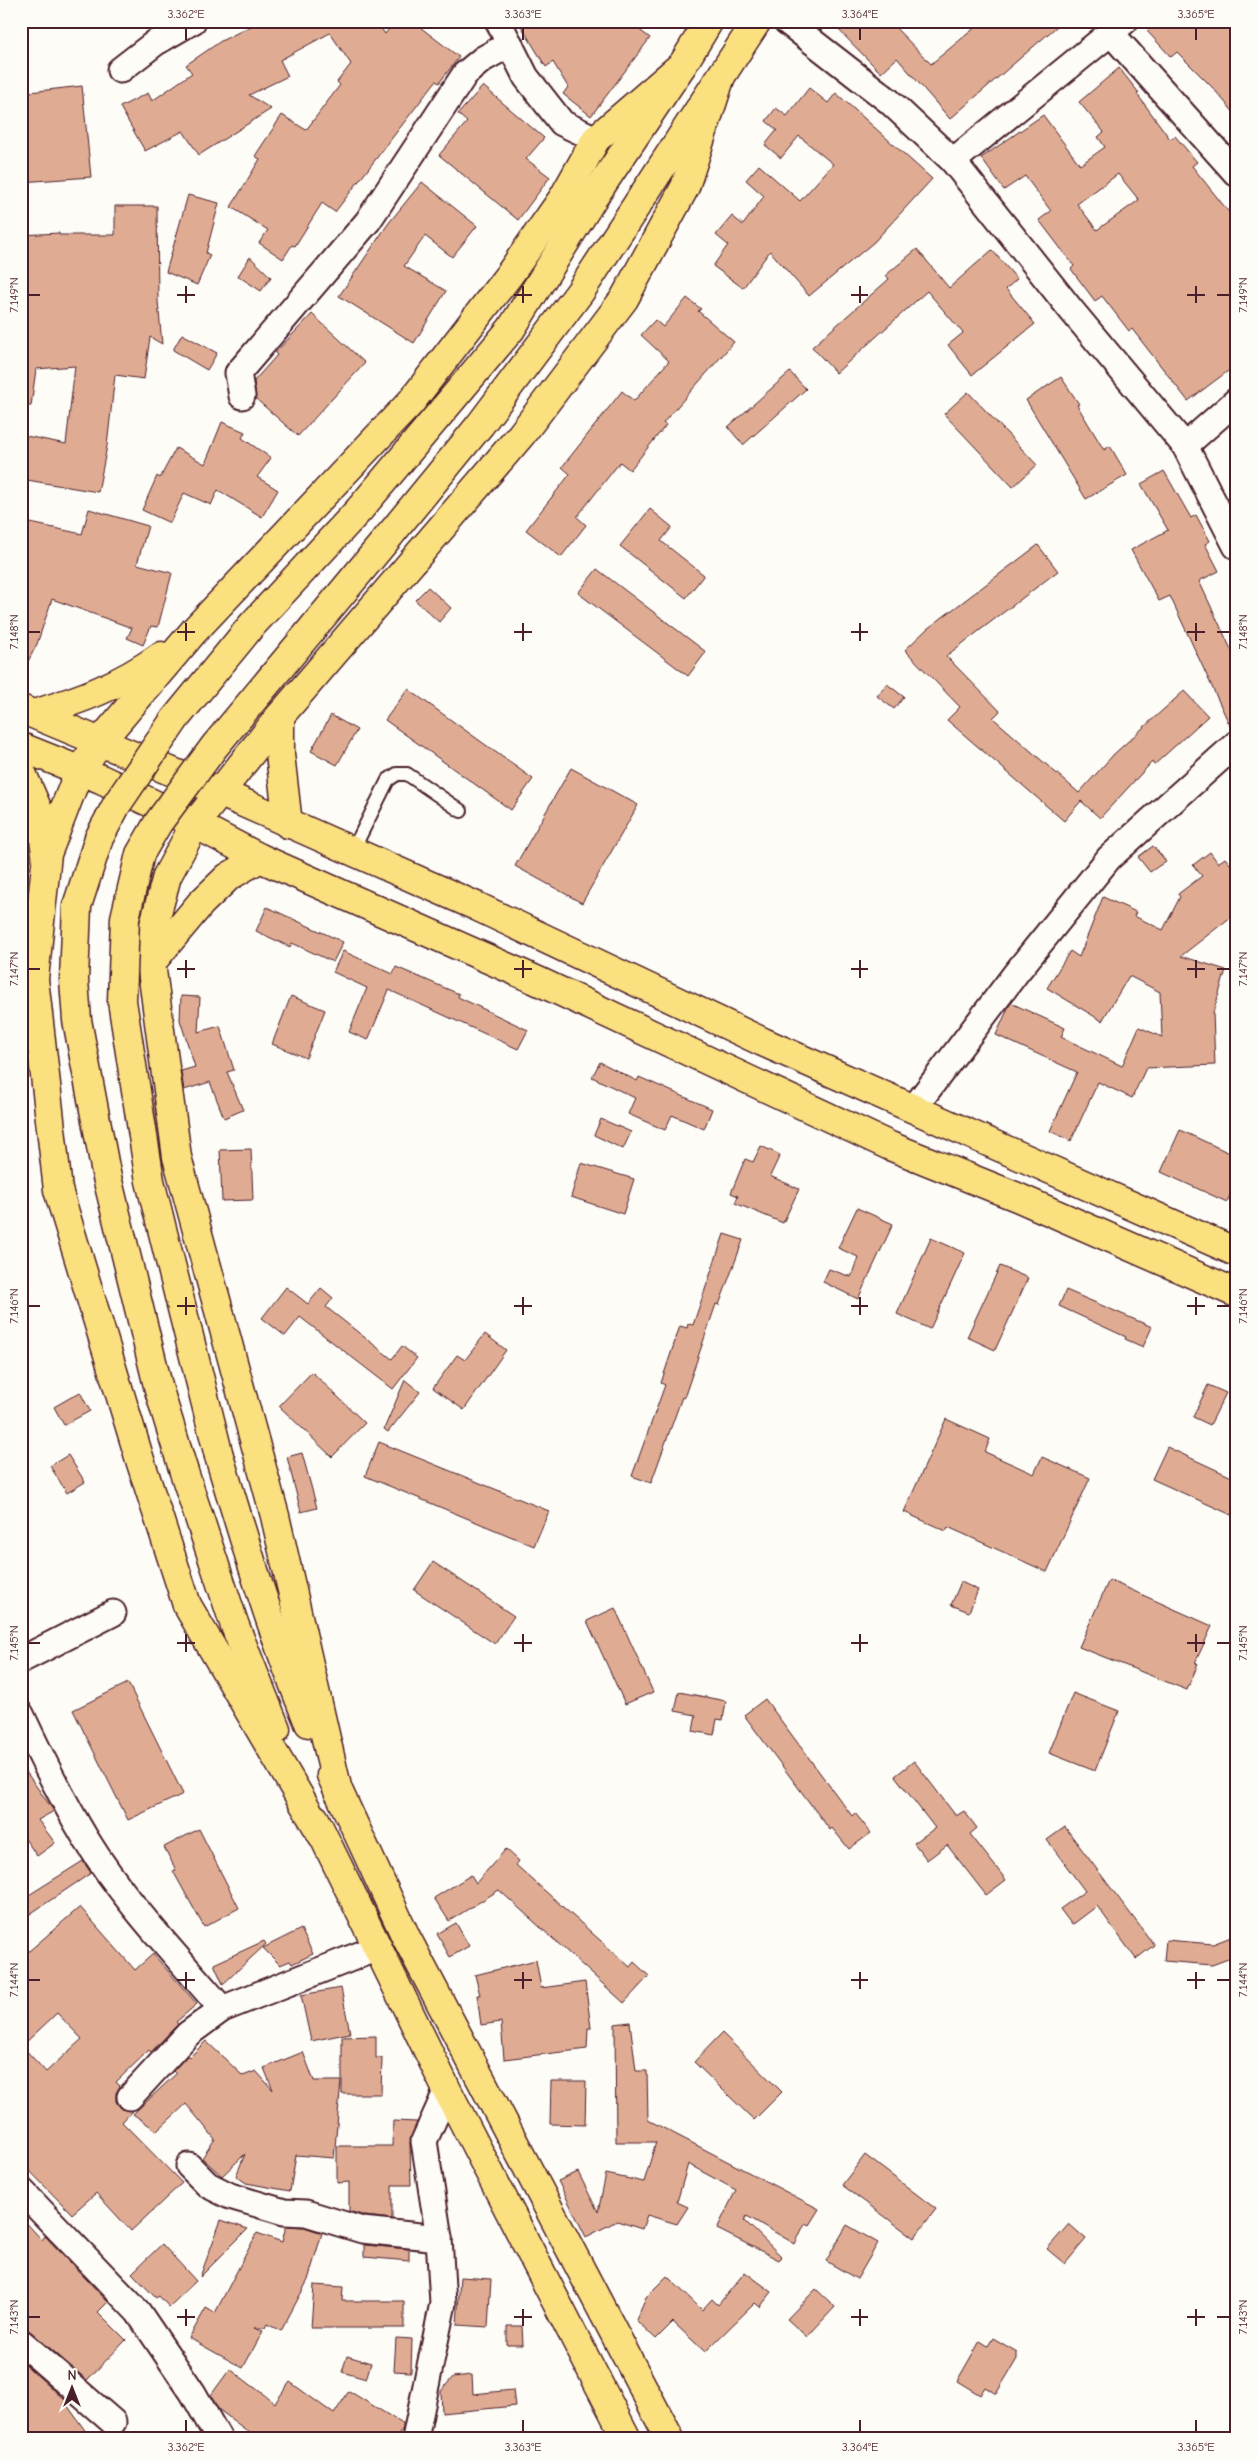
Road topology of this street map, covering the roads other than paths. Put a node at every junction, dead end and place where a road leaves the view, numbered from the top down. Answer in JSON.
{"nodes":[{"id":1,"x":192,"y":21,"type":"edge"},
{"id":2,"x":498,"y":21,"type":"edge"},
{"id":3,"x":709,"y":21,"type":"edge"},
{"id":4,"x":757,"y":21,"type":"edge"},
{"id":5,"x":786,"y":21,"type":"edge"},
{"id":6,"x":1117,"y":27,"type":"edge"},
{"id":7,"x":510,"y":44,"type":"junction"},
{"id":8,"x":683,"y":64,"type":"junction"},
{"id":9,"x":120,"y":70,"type":"dead end"},
{"id":10,"x":720,"y":79,"type":"junction"},
{"id":11,"x":596,"y":139,"type":"junction"},
{"id":12,"x":953,"y":162,"type":"junction"},
{"id":13,"x":1236,"y":173,"type":"edge"},
{"id":14,"x":242,"y":396,"type":"dead end"},
{"id":15,"x":1236,"y":401,"type":"edge"},
{"id":16,"x":1185,"y":446,"type":"junction"},
{"id":17,"x":1236,"y":546,"type":"edge"},
{"id":18,"x":194,"y":631,"type":"junction"},
{"id":19,"x":28,"y":712,"type":"edge"},
{"id":20,"x":280,"y":716,"type":"junction"},
{"id":21,"x":100,"y":742,"type":"junction"},
{"id":22,"x":1236,"y":744,"type":"edge"},
{"id":23,"x":21,"y":747,"type":"edge"},
{"id":24,"x":21,"y":771,"type":"edge"},
{"id":25,"x":79,"y":771,"type":"junction"},
{"id":26,"x":219,"y":792,"type":"junction"},
{"id":27,"x":461,"y":811,"type":"dead end"},
{"id":28,"x":195,"y":824,"type":"junction"},
{"id":29,"x":288,"y":824,"type":"junction"},
{"id":30,"x":352,"y":852,"type":"junction"},
{"id":31,"x":47,"y":854,"type":"junction"},
{"id":32,"x":260,"y":858,"type":"junction"},
{"id":33,"x":151,"y":963,"type":"junction"},
{"id":34,"x":914,"y":1108,"type":"junction"},
{"id":35,"x":1236,"y":1252,"type":"edge"},
{"id":36,"x":1236,"y":1293,"type":"edge"},
{"id":37,"x":113,"y":1613,"type":"dead end"},
{"id":38,"x":21,"y":1660,"type":"edge"},
{"id":39,"x":21,"y":1714,"type":"edge"},
{"id":40,"x":338,"y":1792,"type":"junction"},
{"id":41,"x":322,"y":1835,"type":"junction"},
{"id":42,"x":377,"y":1948,"type":"junction"},
{"id":43,"x":222,"y":2009,"type":"junction"},
{"id":44,"x":447,"y":2090,"type":"junction"},
{"id":45,"x":130,"y":2097,"type":"dead end"},
{"id":46,"x":189,"y":2166,"type":"dead end"},
{"id":47,"x":21,"y":2190,"type":"edge"},
{"id":48,"x":439,"y":2238,"type":"junction"},
{"id":49,"x":21,"y":2342,"type":"edge"},
{"id":50,"x":113,"y":2422,"type":"dead end"},
{"id":51,"x":219,"y":2439,"type":"edge"},
{"id":52,"x":416,"y":2439,"type":"edge"},
{"id":53,"x":627,"y":2439,"type":"edge"},
{"id":54,"x":670,"y":2439,"type":"edge"}],
"edges":[{"from":1,"to":9,"type":"street"},
{"from":2,"to":7,"type":"street"},
{"from":3,"to":8,"type":"main road"},
{"from":4,"to":10,"type":"main road"},
{"from":5,"to":12,"type":"street"},
{"from":6,"to":12,"type":"street"},
{"from":6,"to":13,"type":"street"},
{"from":7,"to":11,"type":"street"},
{"from":7,"to":14,"type":"street"},
{"from":8,"to":11,"type":"main road"},
{"from":8,"to":41,"type":"main road","bridge":true},
{"from":10,"to":20,"type":"main road"},
{"from":10,"to":40,"type":"main road","bridge":true},
{"from":11,"to":18,"type":"main road"},
{"from":12,"to":16,"type":"street"},
{"from":15,"to":16,"type":"street"},
{"from":16,"to":17,"type":"street"},
{"from":18,"to":19,"type":"main road"},
{"from":18,"to":21,"type":"main road"},
{"from":19,"to":21,"type":"main road"},
{"from":20,"to":26,"type":"main road"},
{"from":20,"to":29,"type":"main road"},
{"from":21,"to":25,"type":"main road"},
{"from":21,"to":26,"type":"main road"},
{"from":22,"to":34,"type":"street"},
{"from":23,"to":25,"type":"main road"},
{"from":24,"to":31,"type":"main road"},
{"from":25,"to":28,"type":"main road"},
{"from":25,"to":31,"type":"main road"},
{"from":26,"to":28,"type":"main road"},
{"from":26,"to":29,"type":"main road"},
{"from":27,"to":30,"type":"lane"},
{"from":28,"to":32,"type":"main road"},
{"from":28,"to":33,"type":"main road"},
{"from":29,"to":30,"type":"main road"},
{"from":30,"to":34,"type":"main road"},
{"from":31,"to":41,"type":"main road"},
{"from":32,"to":33,"type":"main road"},
{"from":32,"to":36,"type":"main road"},
{"from":33,"to":40,"type":"main road"},
{"from":34,"to":35,"type":"main road"},
{"from":37,"to":38,"type":"street"},
{"from":39,"to":43,"type":"street"},
{"from":40,"to":54,"type":"main road"},
{"from":41,"to":42,"type":"main road"},
{"from":42,"to":43,"type":"street"},
{"from":42,"to":44,"type":"main road"},
{"from":43,"to":45,"type":"street"},
{"from":44,"to":48,"type":"street"},
{"from":44,"to":53,"type":"main road"},
{"from":46,"to":48,"type":"street"},
{"from":47,"to":51,"type":"street"},
{"from":48,"to":52,"type":"street"},
{"from":49,"to":50,"type":"street"}]}
